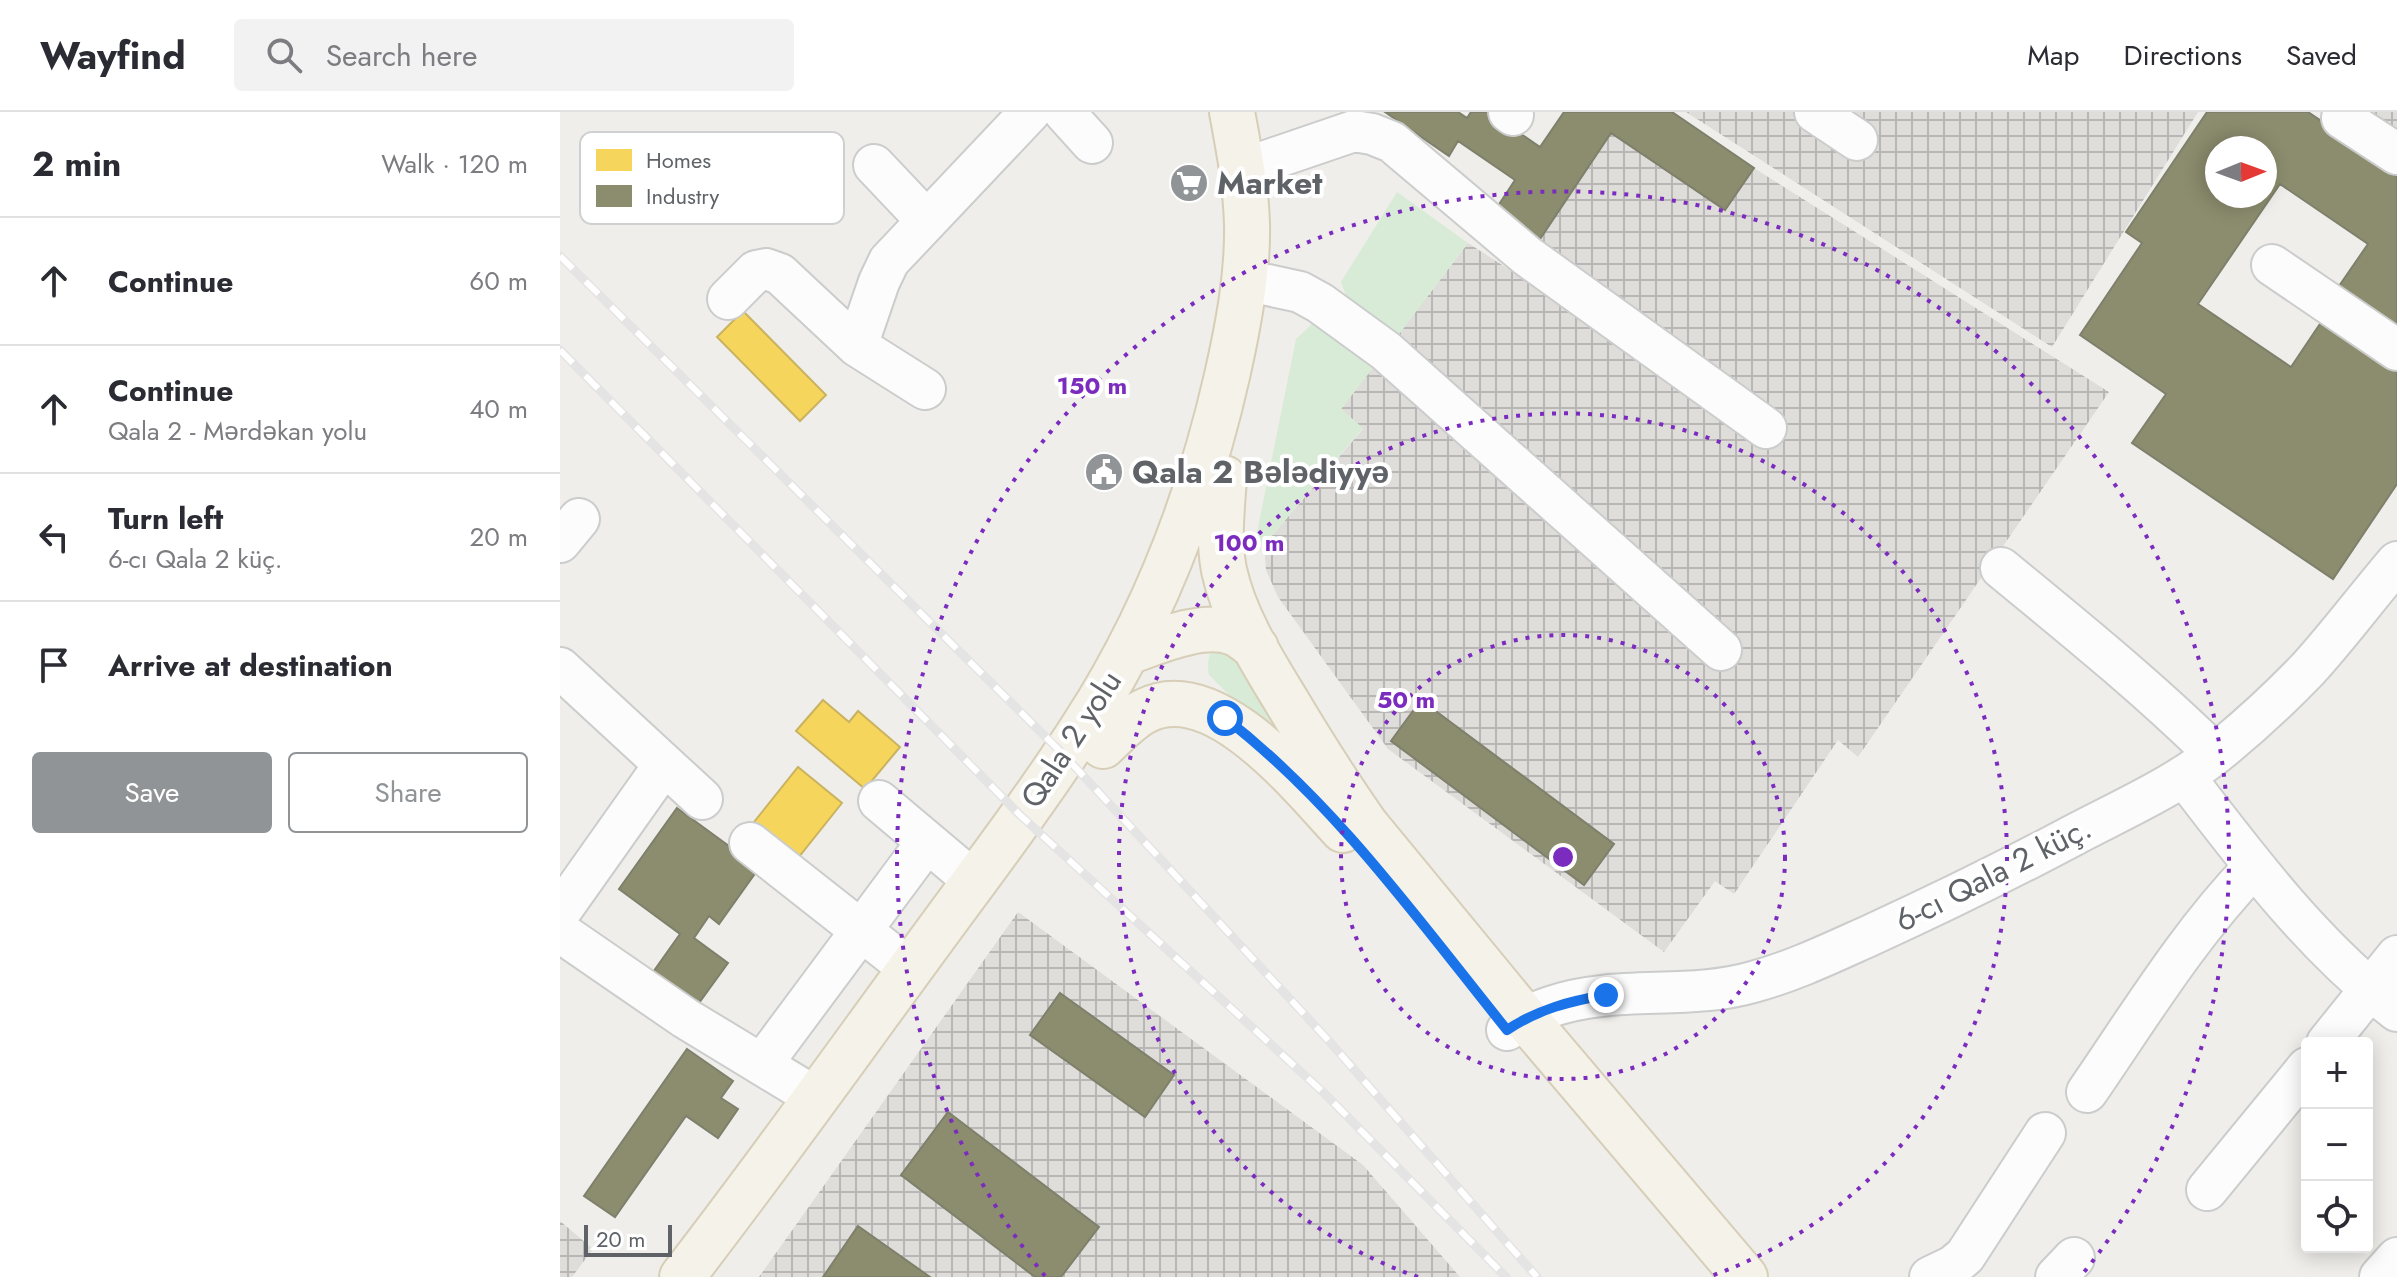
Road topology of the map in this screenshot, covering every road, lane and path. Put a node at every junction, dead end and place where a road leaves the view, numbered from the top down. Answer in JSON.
{"nodes":[{"id":1,"x":1030,"y":112,"type":"edge"},
{"id":2,"x":1064,"y":112,"type":"edge"},
{"id":3,"x":1232,"y":112,"type":"edge"},
{"id":4,"x":1257,"y":112,"type":"edge"},
{"id":5,"x":1815,"y":112,"type":"edge"},
{"id":6,"x":2342,"y":118,"type":"dead end"},
{"id":7,"x":1857,"y":140,"type":"dead end"},
{"id":8,"x":1092,"y":143,"type":"dead end"},
{"id":9,"x":2397,"y":154,"type":"edge"},
{"id":10,"x":1266,"y":161,"type":"junction"},
{"id":11,"x":874,"y":165,"type":"dead end"},
{"id":12,"x":927,"y":221,"type":"junction"},
{"id":13,"x":2272,"y":265,"type":"dead end"},
{"id":14,"x":1268,"y":285,"type":"junction"},
{"id":15,"x":728,"y":299,"type":"dead end"},
{"id":16,"x":857,"y":346,"type":"junction"},
{"id":17,"x":2397,"y":350,"type":"edge"},
{"id":18,"x":925,"y":389,"type":"dead end"},
{"id":19,"x":1766,"y":428,"type":"dead end"},
{"id":20,"x":1224,"y":478,"type":"junction"},
{"id":21,"x":2397,"y":562,"type":"edge"},
{"id":22,"x":2001,"y":568,"type":"dead end"},
{"id":23,"x":1148,"y":632,"type":"junction"},
{"id":24,"x":1256,"y":648,"type":"junction"},
{"id":25,"x":1721,"y":650,"type":"dead end"},
{"id":26,"x":560,"y":668,"type":"edge"},
{"id":27,"x":1205,"y":709,"type":"junction"},
{"id":28,"x":1103,"y":746,"type":"junction"},
{"id":29,"x":664,"y":765,"type":"junction"},
{"id":30,"x":2200,"y":765,"type":"junction"},
{"id":31,"x":702,"y":799,"type":"dead end"},
{"id":32,"x":879,"y":801,"type":"dead end"},
{"id":33,"x":927,"y":842,"type":"junction"},
{"id":34,"x":750,"y":843,"type":"dead end"},
{"id":35,"x":2254,"y":867,"type":"junction"},
{"id":36,"x":974,"y":881,"type":"junction"},
{"id":37,"x":560,"y":912,"type":"edge"},
{"id":38,"x":862,"y":931,"type":"junction"},
{"id":39,"x":560,"y":932,"type":"edge"},
{"id":40,"x":2397,"y":956,"type":"edge"},
{"id":41,"x":910,"y":969,"type":"junction"},
{"id":42,"x":2384,"y":1001,"type":"edge"},
{"id":43,"x":1516,"y":1024,"type":"junction"},
{"id":44,"x":2335,"y":1037,"type":"edge"},
{"id":45,"x":762,"y":1064,"type":"junction"},
{"id":46,"x":2301,"y":1075,"type":"edge"},
{"id":47,"x":2087,"y":1092,"type":"dead end"},
{"id":48,"x":815,"y":1097,"type":"junction"},
{"id":49,"x":2045,"y":1133,"type":"dead end"},
{"id":50,"x":2207,"y":1190,"type":"dead end"},
{"id":51,"x":2397,"y":1258,"type":"edge"},
{"id":52,"x":1939,"y":1276,"type":"edge"},
{"id":53,"x":682,"y":1277,"type":"edge"},
{"id":54,"x":716,"y":1277,"type":"edge"},
{"id":55,"x":1718,"y":1277,"type":"edge"},
{"id":56,"x":1745,"y":1277,"type":"edge"},
{"id":57,"x":2380,"y":1277,"type":"edge"}],
"edges":[{"from":1,"to":12,"type":"street"},
{"from":2,"to":8,"type":"street"},
{"from":3,"to":23,"type":"main road","name":"Qala 2 yolu"},
{"from":4,"to":10,"type":"main road","name":"Qala 2 yolu"},
{"from":5,"to":7,"type":"street"},
{"from":6,"to":9,"type":"street"},
{"from":10,"to":14,"type":"main road","name":"Qala 2 yolu"},
{"from":10,"to":19,"type":"street"},
{"from":11,"to":12,"type":"street"},
{"from":12,"to":16,"type":"street"},
{"from":13,"to":17,"type":"street"},
{"from":14,"to":20,"type":"main road","name":"Qala 2 yolu"},
{"from":14,"to":25,"type":"street"},
{"from":15,"to":16,"type":"street"},
{"from":16,"to":18,"type":"street"},
{"from":20,"to":23,"type":"main road","name":"Qala 2 yolu"},
{"from":20,"to":24,"type":"main road"},
{"from":21,"to":30,"type":"street","name":"6-cı Qala 2 küç."},
{"from":22,"to":30,"type":"street"},
{"from":23,"to":24,"type":"main road"},
{"from":23,"to":27,"type":"main road"},
{"from":23,"to":28,"type":"main road","name":"Qala 2 yolu"},
{"from":23,"to":36,"type":"main road","name":"Qala 2 yolu"},
{"from":24,"to":43,"type":"main road"},
{"from":26,"to":29,"type":"street"},
{"from":27,"to":28,"type":"main road"},
{"from":27,"to":43,"type":"main road"},
{"from":28,"to":54,"type":"main road","name":"Qala 2 yolu"},
{"from":29,"to":31,"type":"street"},
{"from":29,"to":37,"type":"street"},
{"from":30,"to":35,"type":"street"},
{"from":30,"to":43,"type":"street","name":"6-cı Qala 2 küç."},
{"from":32,"to":33,"type":"street"},
{"from":33,"to":36,"type":"street"},
{"from":33,"to":38,"type":"street"},
{"from":34,"to":38,"type":"street"},
{"from":35,"to":42,"type":"street"},
{"from":35,"to":47,"type":"street"},
{"from":36,"to":41,"type":"main road","name":"Qala 2 yolu"},
{"from":38,"to":41,"type":"street"},
{"from":38,"to":45,"type":"street"},
{"from":39,"to":45,"type":"street"},
{"from":40,"to":42,"type":"street"},
{"from":41,"to":48,"type":"main road","name":"Qala 2 yolu"},
{"from":42,"to":44,"type":"street"},
{"from":43,"to":55,"type":"main road"},
{"from":43,"to":56,"type":"main road"},
{"from":45,"to":48,"type":"street"},
{"from":46,"to":50,"type":"street"},
{"from":48,"to":53,"type":"main road","name":"Qala 2 yolu"},
{"from":49,"to":52,"type":"street"},
{"from":51,"to":57,"type":"street"}]}
